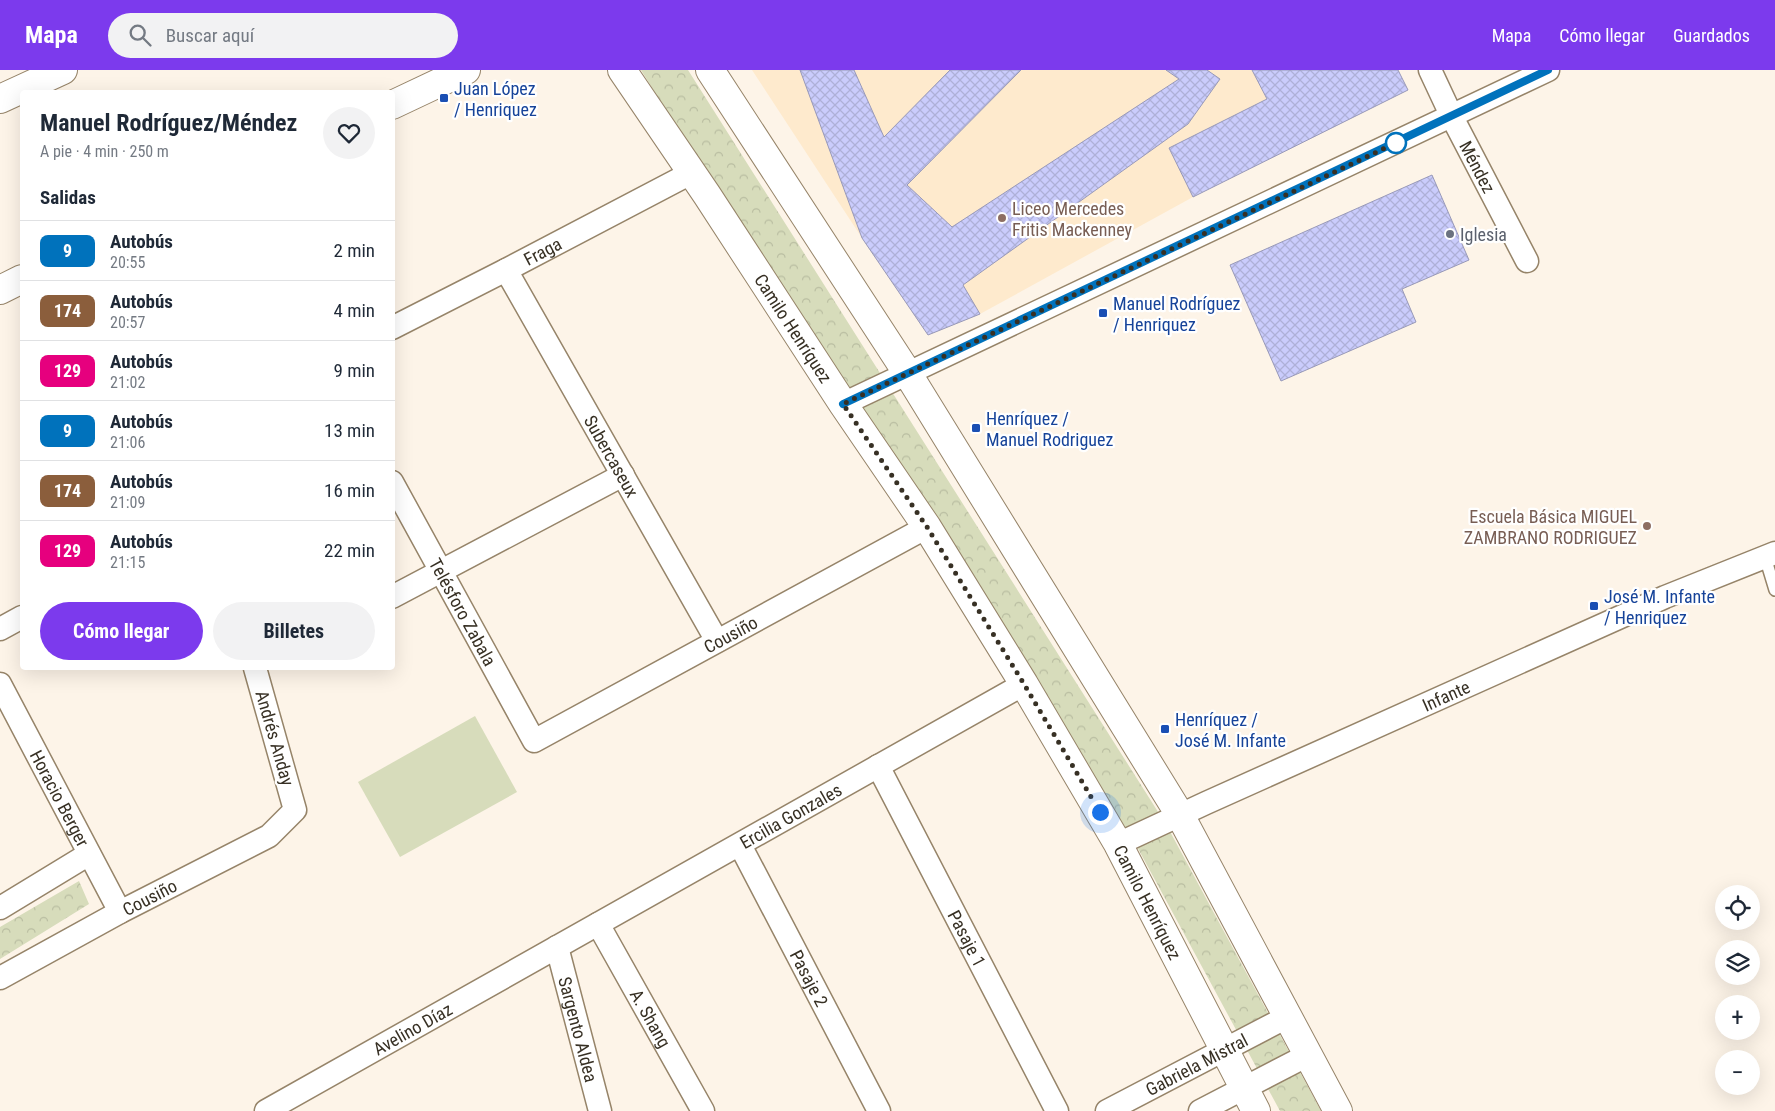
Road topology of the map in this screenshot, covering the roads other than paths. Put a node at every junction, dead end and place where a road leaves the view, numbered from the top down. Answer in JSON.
{"nodes":[{"id":1,"x":63,"y":70,"type":"edge"},
{"id":2,"x":466,"y":70,"type":"edge"},
{"id":3,"x":622,"y":70,"type":"edge"},
{"id":4,"x":710,"y":70,"type":"edge"},
{"id":5,"x":1430,"y":70,"type":"edge"},
{"id":6,"x":1548,"y":70,"type":"edge"},
{"id":7,"x":0,"y":99,"type":"edge"},
{"id":8,"x":395,"y":104,"type":"edge"},
{"id":9,"x":1452,"y":117,"type":"junction"},
{"id":10,"x":691,"y":173,"type":"junction"},
{"id":11,"x":1527,"y":261,"type":"dead end"},
{"id":12,"x":506,"y":270,"type":"junction"},
{"id":13,"x":20,"y":281,"type":"edge"},
{"id":14,"x":0,"y":290,"type":"edge"},
{"id":15,"x":395,"y":326,"type":"edge"},
{"id":16,"x":908,"y":374,"type":"junction"},
{"id":17,"x":843,"y":404,"type":"junction"},
{"id":18,"x":623,"y":475,"type":"junction"},
{"id":19,"x":395,"y":487,"type":"edge"},
{"id":20,"x":927,"y":527,"type":"junction"},
{"id":21,"x":1770,"y":555,"type":"edge"},
{"id":22,"x":441,"y":571,"type":"junction"},
{"id":23,"x":1775,"y":590,"type":"edge"},
{"id":24,"x":395,"y":595,"type":"edge"},
{"id":25,"x":20,"y":618,"type":"edge"},
{"id":26,"x":0,"y":630,"type":"edge"},
{"id":27,"x":717,"y":641,"type":"junction"},
{"id":28,"x":258,"y":670,"type":"edge"},
{"id":29,"x":0,"y":684,"type":"edge"},
{"id":30,"x":1024,"y":684,"type":"junction"},
{"id":31,"x":534,"y":741,"type":"joint"},
{"id":32,"x":878,"y":766,"type":"junction"},
{"id":33,"x":295,"y":810,"type":"joint"},
{"id":34,"x":1180,"y":815,"type":"junction"},
{"id":35,"x":1118,"y":844,"type":"junction"},
{"id":36,"x":740,"y":845,"type":"junction"},
{"id":37,"x":89,"y":854,"type":"junction"},
{"id":38,"x":0,"y":908,"type":"edge"},
{"id":39,"x":120,"y":912,"type":"junction"},
{"id":40,"x":598,"y":924,"type":"junction"},
{"id":41,"x":557,"y":947,"type":"junction"},
{"id":42,"x":0,"y":978,"type":"edge"},
{"id":43,"x":1287,"y":1017,"type":"junction"},
{"id":44,"x":1224,"y":1050,"type":"junction"},
{"id":45,"x":1308,"y":1055,"type":"junction"},
{"id":46,"x":1244,"y":1087,"type":"junction"},
{"id":47,"x":275,"y":1109,"type":"edge"},
{"id":48,"x":600,"y":1111,"type":"edge"},
{"id":49,"x":703,"y":1111,"type":"edge"},
{"id":50,"x":880,"y":1111,"type":"edge"},
{"id":51,"x":1057,"y":1111,"type":"edge"},
{"id":52,"x":1108,"y":1111,"type":"edge"},
{"id":53,"x":1200,"y":1111,"type":"edge"},
{"id":54,"x":1256,"y":1111,"type":"edge"},
{"id":55,"x":1338,"y":1111,"type":"edge"}],
"edges":[{"from":1,"to":7,"type":"main road"},
{"from":2,"to":8,"type":"main road"},
{"from":3,"to":10,"type":"main road","name":"Camilo Henríquez"},
{"from":4,"to":16,"type":"main road"},
{"from":5,"to":9,"type":"street","name":"Méndez"},
{"from":6,"to":9,"type":"street"},
{"from":9,"to":11,"type":"street","name":"Méndez"},
{"from":9,"to":16,"type":"street"},
{"from":10,"to":12,"type":"street","name":"Fraga"},
{"from":10,"to":17,"type":"main road","name":"Camilo Henríquez"},
{"from":12,"to":15,"type":"street","name":"Fraga"},
{"from":12,"to":18,"type":"street","name":"Subercaseux"},
{"from":13,"to":14,"type":"main road"},
{"from":16,"to":17,"type":"street"},
{"from":16,"to":34,"type":"main road"},
{"from":17,"to":20,"type":"main road","name":"Camilo Henríquez"},
{"from":18,"to":22,"type":"street"},
{"from":18,"to":27,"type":"street","name":"Subercaseux"},
{"from":19,"to":22,"type":"street","name":"Telésforo Zabala"},
{"from":20,"to":27,"type":"street","name":"Cousiño"},
{"from":20,"to":30,"type":"main road","name":"Camilo Henríquez"},
{"from":21,"to":23,"type":"lane"},
{"from":21,"to":34,"type":"street","name":"Infante"},
{"from":22,"to":24,"type":"street"},
{"from":22,"to":31,"type":"street","name":"Telésforo Zabala"},
{"from":25,"to":26,"type":"street"},
{"from":27,"to":31,"type":"street","name":"Cousiño"},
{"from":28,"to":33,"type":"street","name":"Andrés Anday"},
{"from":29,"to":37,"type":"street","name":"Horacio Berger"},
{"from":30,"to":32,"type":"street","name":"Ercilia Gonzales"},
{"from":30,"to":35,"type":"main road","name":"Camilo Henríquez"},
{"from":32,"to":36,"type":"street","name":"Ercilia Gonzales"},
{"from":32,"to":51,"type":"street","name":"Pasaje 1"},
{"from":33,"to":39,"type":"street","name":"Cousiño"},
{"from":34,"to":35,"type":"street","name":"Infante"},
{"from":34,"to":43,"type":"main road"},
{"from":35,"to":44,"type":"main road","name":"Camilo Henríquez"},
{"from":36,"to":40,"type":"street","name":"Ercilia Gonzales"},
{"from":36,"to":50,"type":"street","name":"Pasaje 2"},
{"from":37,"to":38,"type":"street"},
{"from":37,"to":39,"type":"street","name":"Horacio Berger"},
{"from":39,"to":42,"type":"street","name":"Cousiño"},
{"from":40,"to":41,"type":"street","name":"Ercilia Gonzales"},
{"from":40,"to":49,"type":"street","name":"A. Shang"},
{"from":41,"to":47,"type":"street","name":"Avelino Díaz"},
{"from":41,"to":48,"type":"street","name":"Sargento Aldea"},
{"from":43,"to":44,"type":"street","name":"Gabriela Mistral"},
{"from":43,"to":45,"type":"main road"},
{"from":44,"to":46,"type":"main road","name":"Camilo Henríquez"},
{"from":44,"to":52,"type":"street","name":"Gabriela Mistral"},
{"from":45,"to":46,"type":"street"},
{"from":45,"to":55,"type":"main road"},
{"from":46,"to":53,"type":"street"},
{"from":46,"to":54,"type":"main road","name":"Camilo Henríquez"}]}
